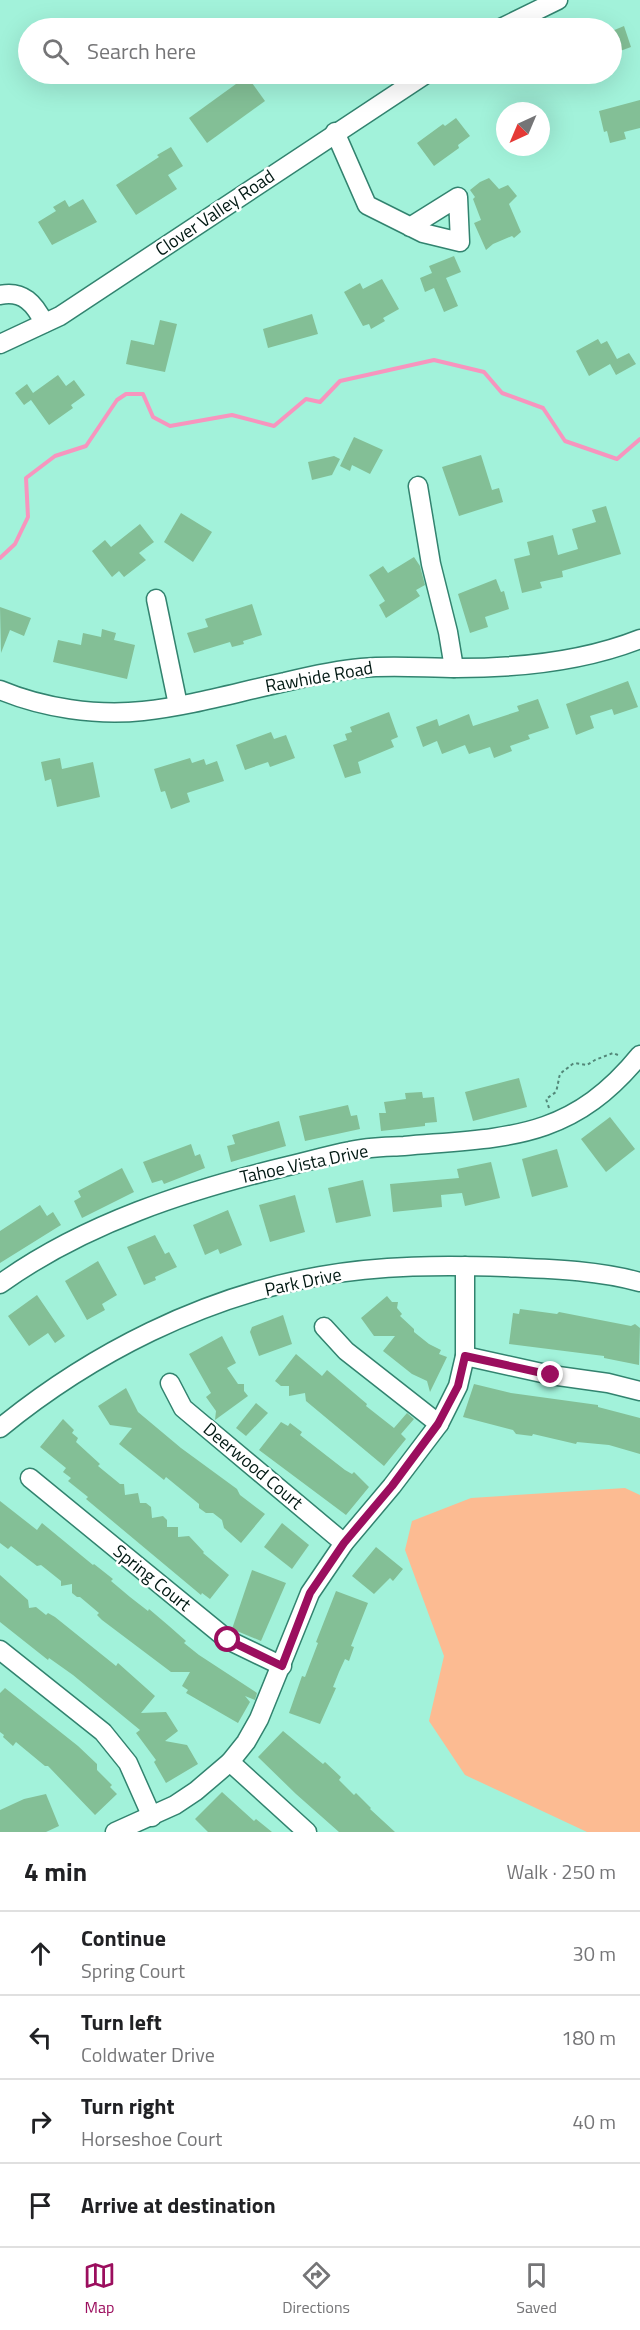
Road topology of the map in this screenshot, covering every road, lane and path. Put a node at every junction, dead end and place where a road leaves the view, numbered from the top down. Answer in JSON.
{"nodes":[{"id":1,"x":558,"y":0,"type":"edge"},
{"id":2,"x":521,"y":18,"type":"edge"},
{"id":3,"x":410,"y":84,"type":"edge"},
{"id":4,"x":335,"y":132,"type":"junction"},
{"id":5,"x":410,"y":227,"type":"dead end"},
{"id":6,"x":0,"y":295,"type":"edge"},
{"id":7,"x":44,"y":323,"type":"junction"},
{"id":8,"x":0,"y":344,"type":"edge"},
{"id":9,"x":418,"y":486,"type":"dead end"},
{"id":10,"x":156,"y":599,"type":"dead end"},
{"id":11,"x":640,"y":639,"type":"edge"},
{"id":12,"x":454,"y":668,"type":"junction"},
{"id":13,"x":0,"y":690,"type":"edge"},
{"id":14,"x":178,"y":705,"type":"junction"},
{"id":15,"x":634,"y":1062,"type":"edge"},
{"id":16,"x":556,"y":1122,"type":"junction"},
{"id":17,"x":465,"y":1266,"type":"junction"},
{"id":18,"x":640,"y":1282,"type":"edge"},
{"id":19,"x":0,"y":1284,"type":"edge"},
{"id":20,"x":324,"y":1327,"type":"dead end"},
{"id":21,"x":465,"y":1356,"type":"junction"},
{"id":22,"x":170,"y":1383,"type":"dead end"},
{"id":23,"x":640,"y":1391,"type":"edge"},
{"id":24,"x":438,"y":1424,"type":"junction"},
{"id":25,"x":0,"y":1428,"type":"edge"},
{"id":26,"x":30,"y":1478,"type":"dead end"},
{"id":27,"x":344,"y":1543,"type":"junction"},
{"id":28,"x":0,"y":1650,"type":"edge"},
{"id":29,"x":282,"y":1666,"type":"junction"},
{"id":30,"x":230,"y":1762,"type":"junction"},
{"id":31,"x":152,"y":1817,"type":"junction"},
{"id":32,"x":115,"y":1832,"type":"edge"},
{"id":33,"x":307,"y":1832,"type":"edge"}],
"edges":[{"from":1,"to":2,"type":"street"},
{"from":3,"to":4,"type":"street","name":"Clover Valley Road"},
{"from":4,"to":5,"type":"street"},
{"from":4,"to":7,"type":"street","name":"Clover Valley Road"},
{"from":6,"to":7,"type":"street"},
{"from":7,"to":8,"type":"street","name":"Clover Valley Road"},
{"from":9,"to":12,"type":"street"},
{"from":10,"to":14,"type":"street"},
{"from":11,"to":12,"type":"street","name":"Rawhide Road"},
{"from":12,"to":14,"type":"street","name":"Rawhide Road"},
{"from":13,"to":14,"type":"street","name":"Rawhide Road"},
{"from":15,"to":16,"type":"street","name":"Tahoe Vista Drive"},
{"from":15,"to":16,"type":"path"},
{"from":16,"to":19,"type":"street","name":"Tahoe Vista Drive"},
{"from":17,"to":18,"type":"street","name":"Park Drive"},
{"from":17,"to":21,"type":"street"},
{"from":17,"to":25,"type":"street","name":"Park Drive"},
{"from":20,"to":24,"type":"street"},
{"from":21,"to":23,"type":"street"},
{"from":21,"to":24,"type":"street"},
{"from":22,"to":27,"type":"street","name":"Deerwood Court"},
{"from":24,"to":27,"type":"street"},
{"from":26,"to":29,"type":"street","name":"Spring Court"},
{"from":27,"to":29,"type":"street"},
{"from":28,"to":31,"type":"street"},
{"from":29,"to":30,"type":"street"},
{"from":30,"to":31,"type":"street"},
{"from":30,"to":33,"type":"street"},
{"from":31,"to":32,"type":"street"}]}
